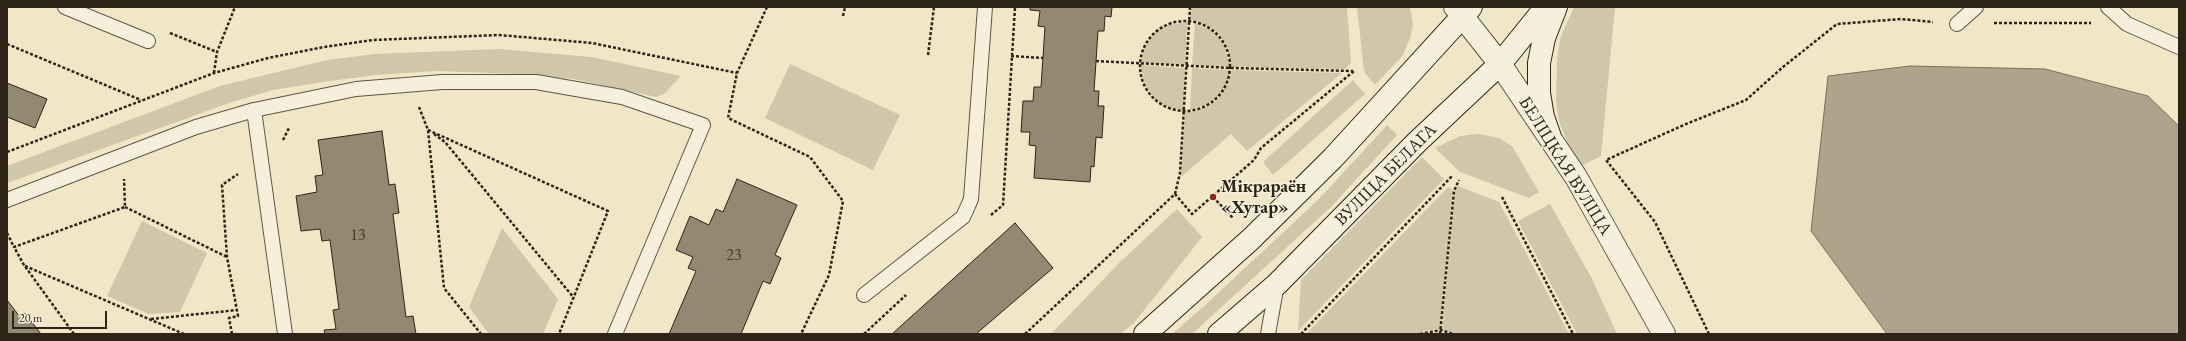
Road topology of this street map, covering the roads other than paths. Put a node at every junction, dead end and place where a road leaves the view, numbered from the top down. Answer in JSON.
{"nodes":[{"id":1,"x":65,"y":7,"type":"edge"},
{"id":2,"x":985,"y":7,"type":"edge"},
{"id":3,"x":1546,"y":7,"type":"edge"},
{"id":4,"x":1556,"y":7,"type":"edge"},
{"id":5,"x":1976,"y":7,"type":"edge"},
{"id":6,"x":2108,"y":7,"type":"edge"},
{"id":7,"x":1463,"y":10,"type":"edge"},
{"id":8,"x":1957,"y":24,"type":"road end"},
{"id":9,"x":148,"y":40,"type":"dead end"},
{"id":10,"x":2179,"y":47,"type":"edge"},
{"id":11,"x":1500,"y":64,"type":"junction"},
{"id":12,"x":254,"y":110,"type":"junction"},
{"id":13,"x":1550,"y":137,"type":"junction"},
{"id":14,"x":7,"y":200,"type":"edge"},
{"id":15,"x":1277,"y":284,"type":"junction"},
{"id":16,"x":864,"y":295,"type":"dead end"},
{"id":17,"x":285,"y":334,"type":"edge"},
{"id":18,"x":615,"y":334,"type":"edge"},
{"id":19,"x":1145,"y":334,"type":"edge"},
{"id":20,"x":1219,"y":334,"type":"edge"},
{"id":21,"x":1268,"y":334,"type":"edge"},
{"id":22,"x":1664,"y":334,"type":"edge"}],
"edges":[{"from":1,"to":9,"type":"lane"},
{"from":2,"to":16,"type":"lane"},
{"from":3,"to":11,"type":"street","name":"ВУЛІЦА БЕЛАГА"},
{"from":4,"to":13,"type":"street"},
{"from":5,"to":8,"type":"lane"},
{"from":6,"to":10,"type":"lane"},
{"from":7,"to":11,"type":"street","name":"БЕЛІЦКАЯ ВУЛІЦА"},
{"from":7,"to":19,"type":"street"},
{"from":11,"to":13,"type":"street","name":"БЕЛІЦКАЯ ВУЛІЦА"},
{"from":11,"to":15,"type":"street","name":"ВУЛІЦА БЕЛАГА"},
{"from":12,"to":14,"type":"lane"},
{"from":12,"to":17,"type":"lane"},
{"from":12,"to":18,"type":"lane"},
{"from":13,"to":22,"type":"street","name":"БЕЛІЦКАЯ ВУЛІЦА"},
{"from":15,"to":20,"type":"street","name":"ВУЛІЦА БЕЛАГА"},
{"from":15,"to":21,"type":"lane"}]}
